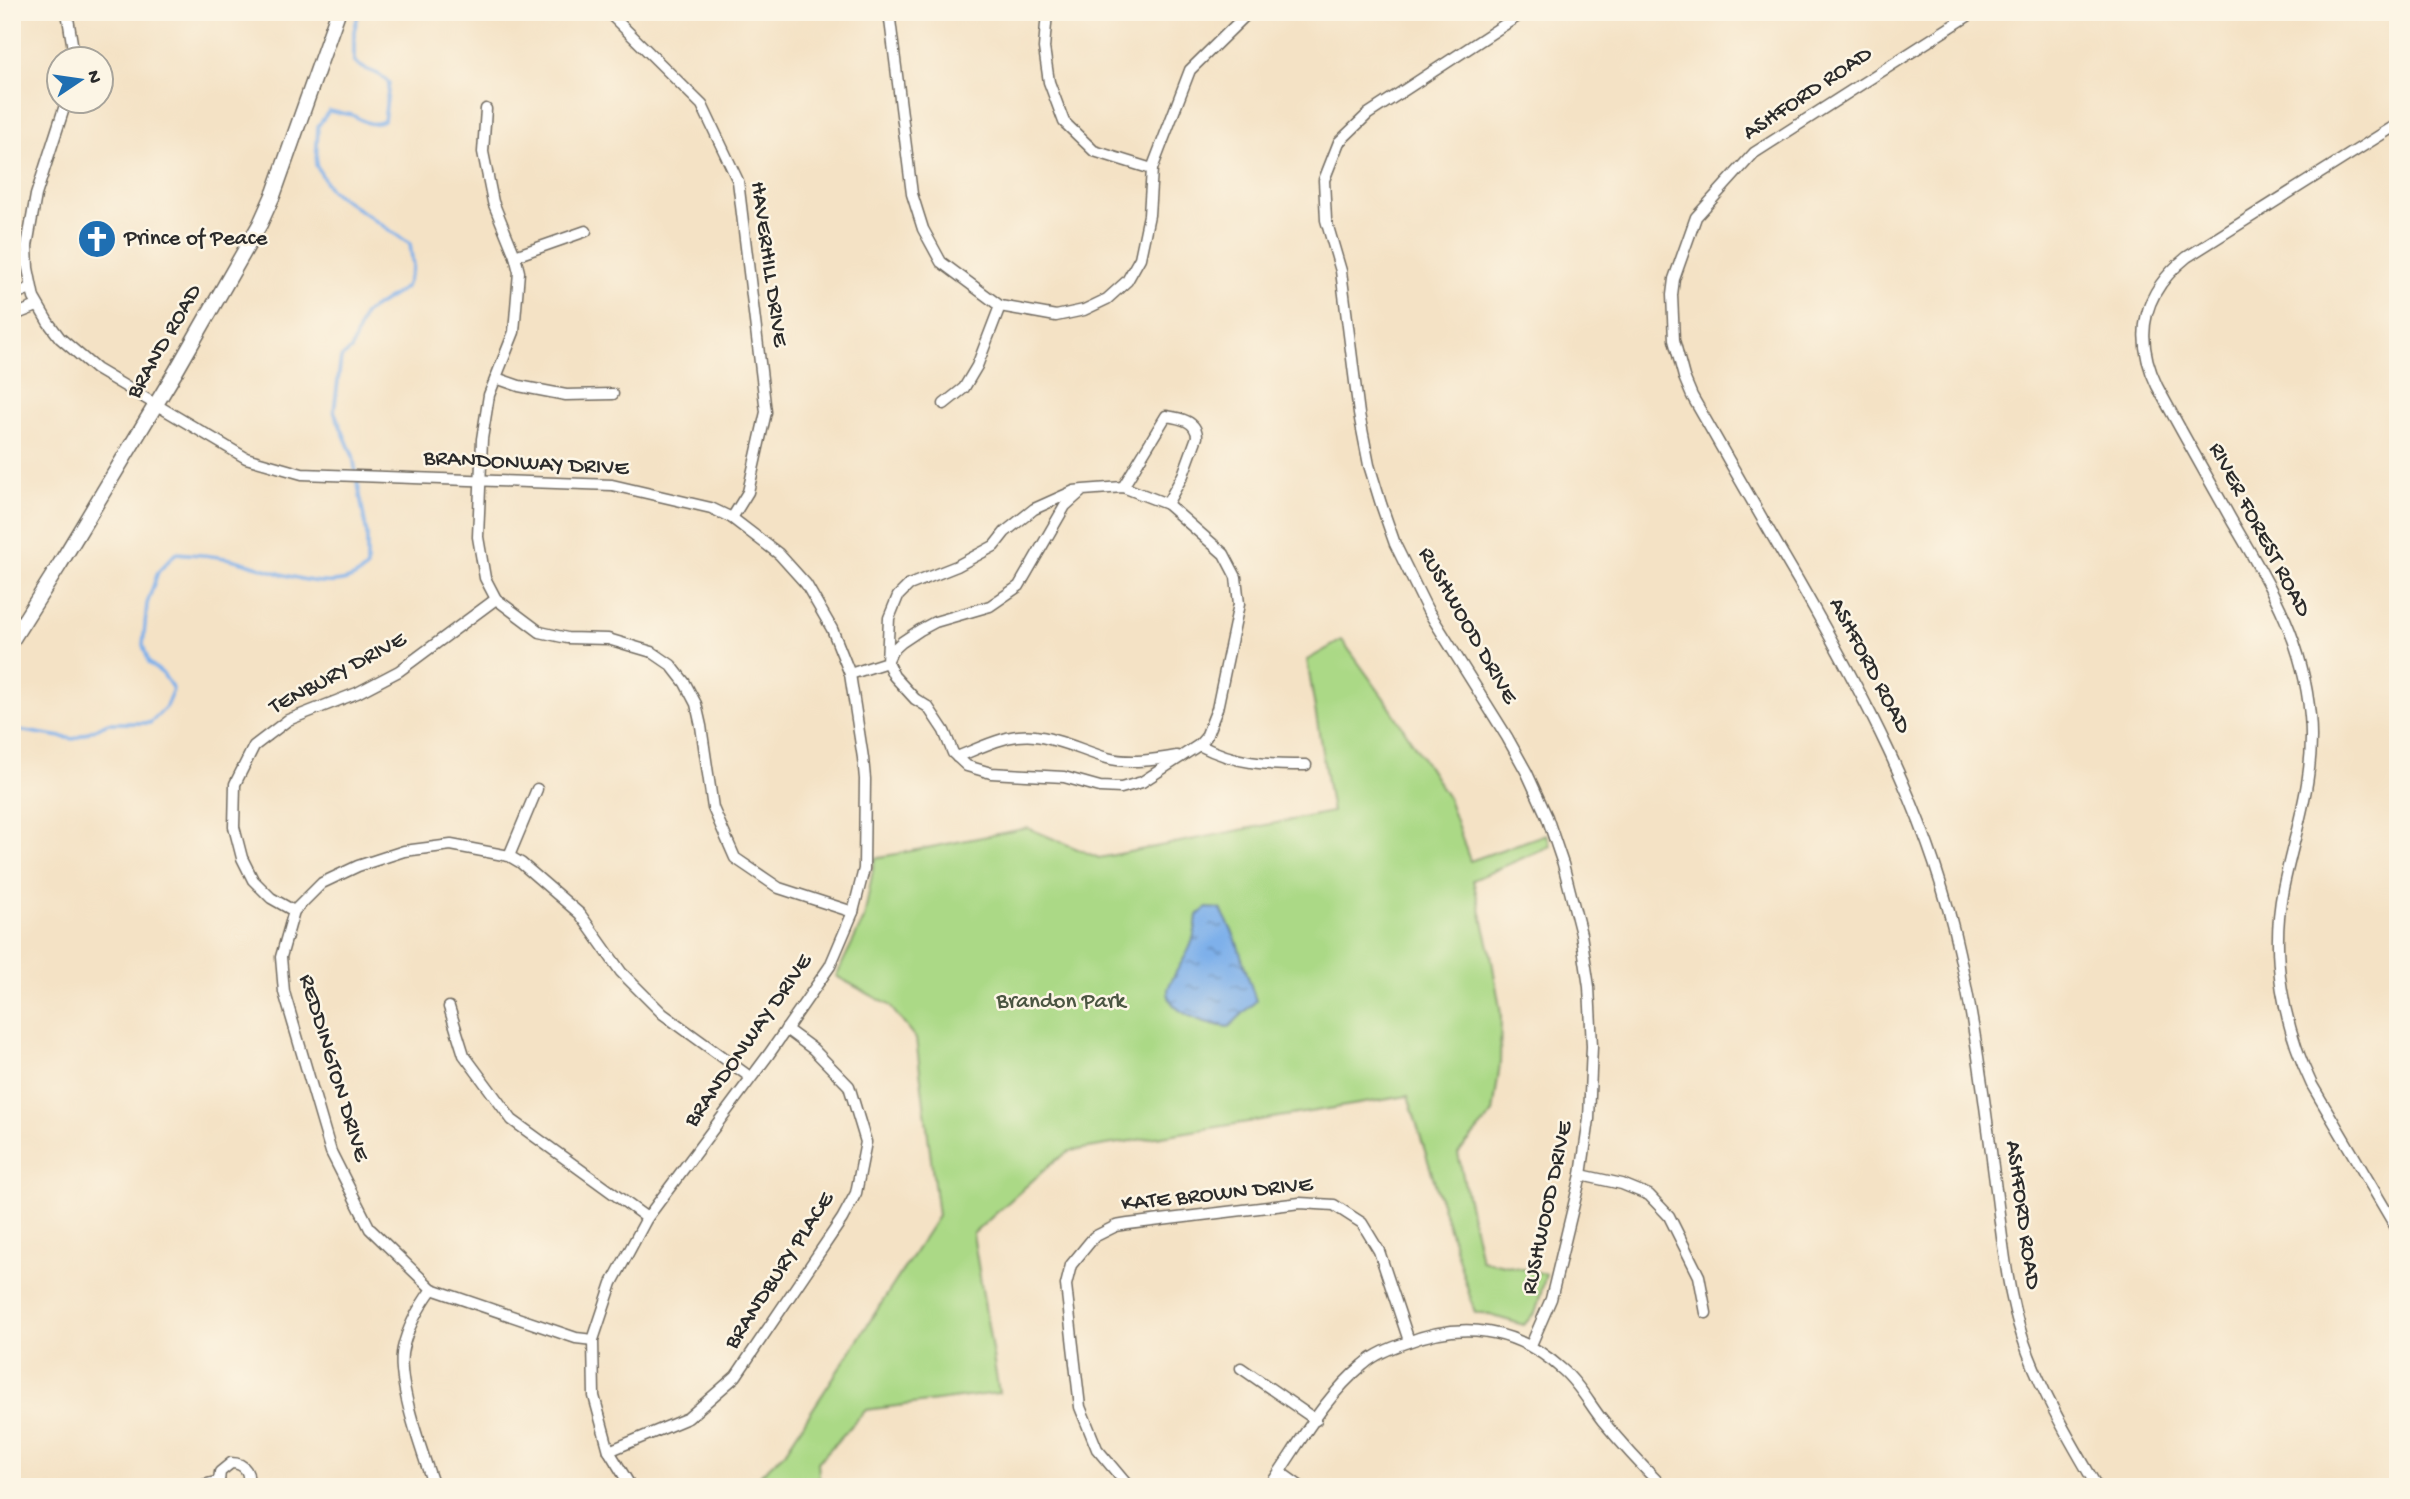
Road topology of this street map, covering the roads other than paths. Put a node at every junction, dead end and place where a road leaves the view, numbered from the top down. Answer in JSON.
{"nodes":[{"id":1,"x":67,"y":12,"type":"edge"},
{"id":2,"x":338,"y":12,"type":"edge"},
{"id":3,"x":889,"y":12,"type":"edge"},
{"id":4,"x":1047,"y":12,"type":"edge"},
{"id":5,"x":1248,"y":12,"type":"edge"},
{"id":6,"x":1524,"y":12,"type":"edge"},
{"id":7,"x":1974,"y":12,"type":"edge"},
{"id":8,"x":615,"y":15,"type":"edge"},
{"id":9,"x":73,"y":46,"type":"edge"},
{"id":10,"x":486,"y":109,"type":"dead end"},
{"id":11,"x":62,"y":116,"type":"edge"},
{"id":12,"x":2398,"y":124,"type":"edge"},
{"id":13,"x":1152,"y":169,"type":"junction"},
{"id":14,"x":586,"y":231,"type":"dead end"},
{"id":15,"x":515,"y":256,"type":"junction"},
{"id":16,"x":31,"y":288,"type":"junction"},
{"id":17,"x":12,"y":295,"type":"edge"},
{"id":18,"x":37,"y":306,"type":"junction"},
{"id":19,"x":1000,"y":306,"type":"junction"},
{"id":20,"x":12,"y":316,"type":"edge"},
{"id":21,"x":496,"y":378,"type":"junction"},
{"id":22,"x":613,"y":394,"type":"dead end"},
{"id":23,"x":944,"y":404,"type":"dead end"},
{"id":24,"x":155,"y":405,"type":"junction"},
{"id":25,"x":480,"y":480,"type":"junction"},
{"id":26,"x":1123,"y":487,"type":"junction"},
{"id":27,"x":1083,"y":490,"type":"junction"},
{"id":28,"x":1167,"y":504,"type":"junction"},
{"id":29,"x":732,"y":518,"type":"junction"},
{"id":30,"x":496,"y":599,"type":"junction"},
{"id":31,"x":12,"y":640,"type":"edge"},
{"id":32,"x":887,"y":662,"type":"junction"},
{"id":33,"x":850,"y":674,"type":"junction"},
{"id":34,"x":1199,"y":745,"type":"junction"},
{"id":35,"x":1183,"y":755,"type":"junction"},
{"id":36,"x":957,"y":757,"type":"junction"},
{"id":37,"x":1306,"y":765,"type":"dead end"},
{"id":38,"x":537,"y":789,"type":"dead end"},
{"id":39,"x":509,"y":856,"type":"junction"},
{"id":40,"x":294,"y":911,"type":"junction"},
{"id":41,"x":853,"y":912,"type":"junction"},
{"id":42,"x":449,"y":1007,"type":"dead end"},
{"id":43,"x":786,"y":1029,"type":"junction"},
{"id":44,"x":750,"y":1077,"type":"junction"},
{"id":45,"x":1581,"y":1175,"type":"junction"},
{"id":46,"x":647,"y":1218,"type":"junction"},
{"id":47,"x":2398,"y":1231,"type":"edge"},
{"id":48,"x":432,"y":1289,"type":"junction"},
{"id":49,"x":1706,"y":1313,"type":"dead end"},
{"id":50,"x":593,"y":1340,"type":"junction"},
{"id":51,"x":1409,"y":1341,"type":"junction"},
{"id":52,"x":1531,"y":1345,"type":"junction"},
{"id":53,"x":1241,"y":1368,"type":"dead end"},
{"id":54,"x":1316,"y":1420,"type":"junction"},
{"id":55,"x":609,"y":1451,"type":"junction"},
{"id":56,"x":1280,"y":1472,"type":"junction"},
{"id":57,"x":220,"y":1484,"type":"edge"},
{"id":58,"x":196,"y":1487,"type":"edge"},
{"id":59,"x":246,"y":1487,"type":"edge"},
{"id":60,"x":434,"y":1487,"type":"edge"},
{"id":61,"x":631,"y":1487,"type":"edge"},
{"id":62,"x":1129,"y":1487,"type":"edge"},
{"id":63,"x":1269,"y":1487,"type":"edge"},
{"id":64,"x":1301,"y":1487,"type":"edge"},
{"id":65,"x":1663,"y":1487,"type":"edge"},
{"id":66,"x":2097,"y":1487,"type":"edge"}],
"edges":[{"from":1,"to":9,"type":"street"},
{"from":2,"to":24,"type":"main road","name":"BRAND ROAD"},
{"from":3,"to":19,"type":"street"},
{"from":4,"to":13,"type":"street"},
{"from":5,"to":13,"type":"street"},
{"from":6,"to":45,"type":"street","name":"RUSHWOOD DRIVE"},
{"from":7,"to":66,"type":"street","name":"ASHFORD ROAD"},
{"from":8,"to":29,"type":"street","name":"HAVERHILL DRIVE"},
{"from":10,"to":15,"type":"street"},
{"from":11,"to":16,"type":"street","name":"BRANDONWAY DRIVE"},
{"from":12,"to":47,"type":"street","name":"RIVER FOREST ROAD"},
{"from":13,"to":19,"type":"street"},
{"from":14,"to":15,"type":"street"},
{"from":15,"to":21,"type":"street"},
{"from":16,"to":17,"type":"street"},
{"from":16,"to":18,"type":"street","name":"BRANDONWAY DRIVE"},
{"from":18,"to":20,"type":"street"},
{"from":18,"to":24,"type":"street","name":"BRANDONWAY DRIVE"},
{"from":19,"to":23,"type":"street"},
{"from":21,"to":22,"type":"street"},
{"from":21,"to":25,"type":"street"},
{"from":24,"to":25,"type":"street","name":"BRANDONWAY DRIVE"},
{"from":24,"to":31,"type":"main road","name":"BRAND ROAD"},
{"from":25,"to":29,"type":"street","name":"BRANDONWAY DRIVE"},
{"from":25,"to":30,"type":"street"},
{"from":26,"to":27,"type":"street"},
{"from":26,"to":28,"type":"street"},
{"from":26,"to":28,"type":"street"},
{"from":27,"to":32,"type":"street"},
{"from":27,"to":32,"type":"street"},
{"from":28,"to":34,"type":"street"},
{"from":29,"to":33,"type":"street","name":"BRANDONWAY DRIVE"},
{"from":30,"to":40,"type":"street","name":"TENBURY DRIVE"},
{"from":30,"to":41,"type":"street"},
{"from":32,"to":33,"type":"street"},
{"from":32,"to":36,"type":"street"},
{"from":33,"to":41,"type":"street","name":"BRANDONWAY DRIVE"},
{"from":34,"to":35,"type":"street"},
{"from":34,"to":37,"type":"street"},
{"from":35,"to":36,"type":"street"},
{"from":35,"to":36,"type":"street"},
{"from":38,"to":39,"type":"street"},
{"from":39,"to":40,"type":"street"},
{"from":39,"to":44,"type":"street"},
{"from":40,"to":48,"type":"street","name":"REDDINGTON DRIVE"},
{"from":41,"to":43,"type":"street","name":"BRANDONWAY DRIVE"},
{"from":42,"to":46,"type":"street"},
{"from":43,"to":44,"type":"street","name":"BRANDONWAY DRIVE"},
{"from":43,"to":55,"type":"street","name":"BRANDBURY PLACE"},
{"from":44,"to":46,"type":"street","name":"BRANDONWAY DRIVE"},
{"from":45,"to":49,"type":"street"},
{"from":45,"to":52,"type":"street","name":"RUSHWOOD DRIVE"},
{"from":46,"to":50,"type":"street","name":"BRANDONWAY DRIVE"},
{"from":48,"to":50,"type":"street","name":"REDDINGTON DRIVE"},
{"from":48,"to":60,"type":"street"},
{"from":50,"to":55,"type":"street","name":"BRANDONWAY DRIVE"},
{"from":51,"to":52,"type":"street"},
{"from":51,"to":54,"type":"street"},
{"from":51,"to":62,"type":"street","name":"KATE BROWN DRIVE"},
{"from":52,"to":65,"type":"street"},
{"from":53,"to":54,"type":"street"},
{"from":54,"to":56,"type":"street"},
{"from":55,"to":61,"type":"street","name":"BRANDONWAY DRIVE"},
{"from":56,"to":63,"type":"street"},
{"from":56,"to":64,"type":"street"},
{"from":57,"to":58,"type":"street"},
{"from":57,"to":59,"type":"street"}]}
